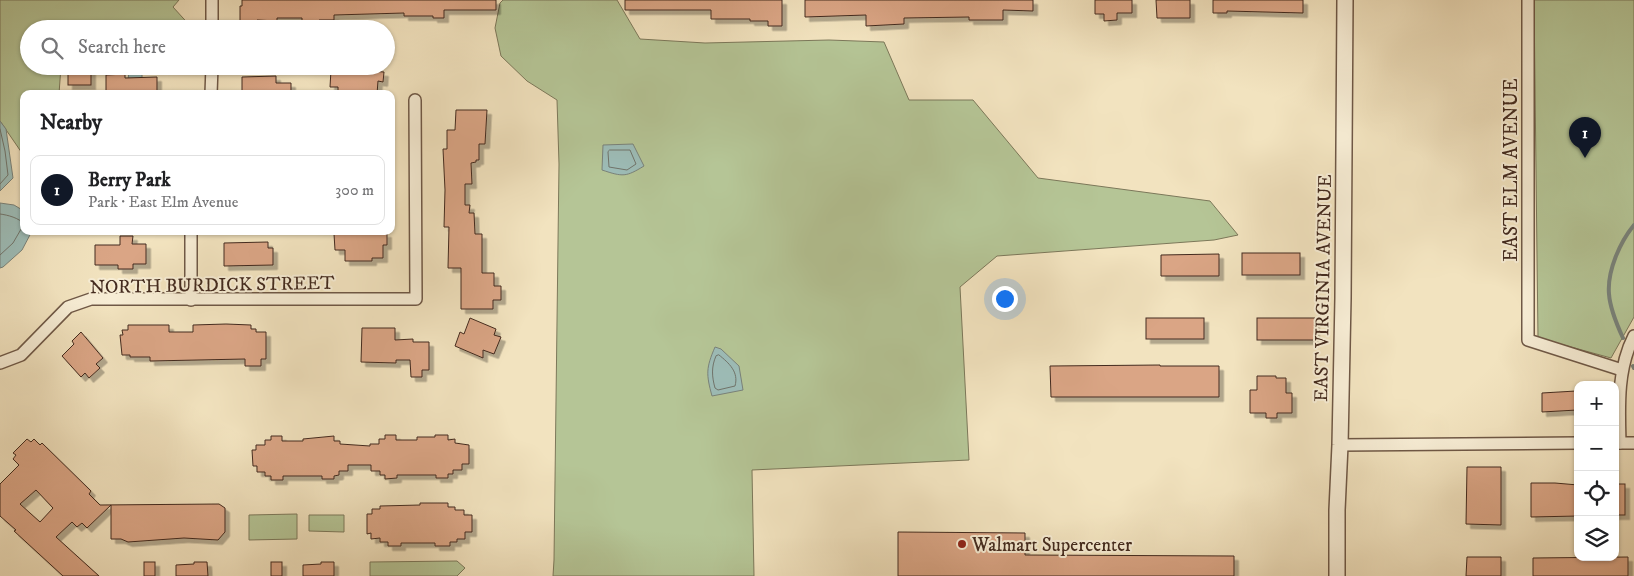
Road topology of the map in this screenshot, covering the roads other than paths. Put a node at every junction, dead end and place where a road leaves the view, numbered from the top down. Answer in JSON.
{"nodes":[{"id":1,"x":212,"y":0,"type":"edge"},
{"id":2,"x":1345,"y":0,"type":"edge"},
{"id":3,"x":1528,"y":0,"type":"edge"},
{"id":4,"x":212,"y":20,"type":"edge"},
{"id":5,"x":212,"y":75,"type":"edge"},
{"id":6,"x":211,"y":90,"type":"edge"},
{"id":7,"x":415,"y":100,"type":"dead end"},
{"id":8,"x":191,"y":235,"type":"edge"},
{"id":9,"x":191,"y":300,"type":"junction"},
{"id":10,"x":1634,"y":336,"type":"edge"},
{"id":11,"x":0,"y":362,"type":"edge"},
{"id":12,"x":1622,"y":370,"type":"junction"},
{"id":13,"x":1618,"y":426,"type":"edge"},
{"id":14,"x":1619,"y":443,"type":"edge"},
{"id":15,"x":1634,"y":443,"type":"edge"},
{"id":16,"x":1574,"y":444,"type":"edge"},
{"id":17,"x":1340,"y":445,"type":"junction"},
{"id":18,"x":1337,"y":576,"type":"edge"}],
"edges":[{"from":1,"to":4,"type":"street"},
{"from":2,"to":17,"type":"street","name":"EAST VIRGINIA AVENUE"},
{"from":3,"to":12,"type":"street","name":"EAST ELM AVENUE"},
{"from":5,"to":6,"type":"street"},
{"from":7,"to":9,"type":"street","name":"NORTH BURDICK STREET"},
{"from":8,"to":9,"type":"street"},
{"from":9,"to":11,"type":"street","name":"NORTH BURDICK STREET"},
{"from":10,"to":12,"type":"street"},
{"from":12,"to":13,"type":"street"},
{"from":14,"to":15,"type":"street"},
{"from":16,"to":17,"type":"street"},
{"from":17,"to":18,"type":"street","name":"EAST VIRGINIA AVENUE"}]}
